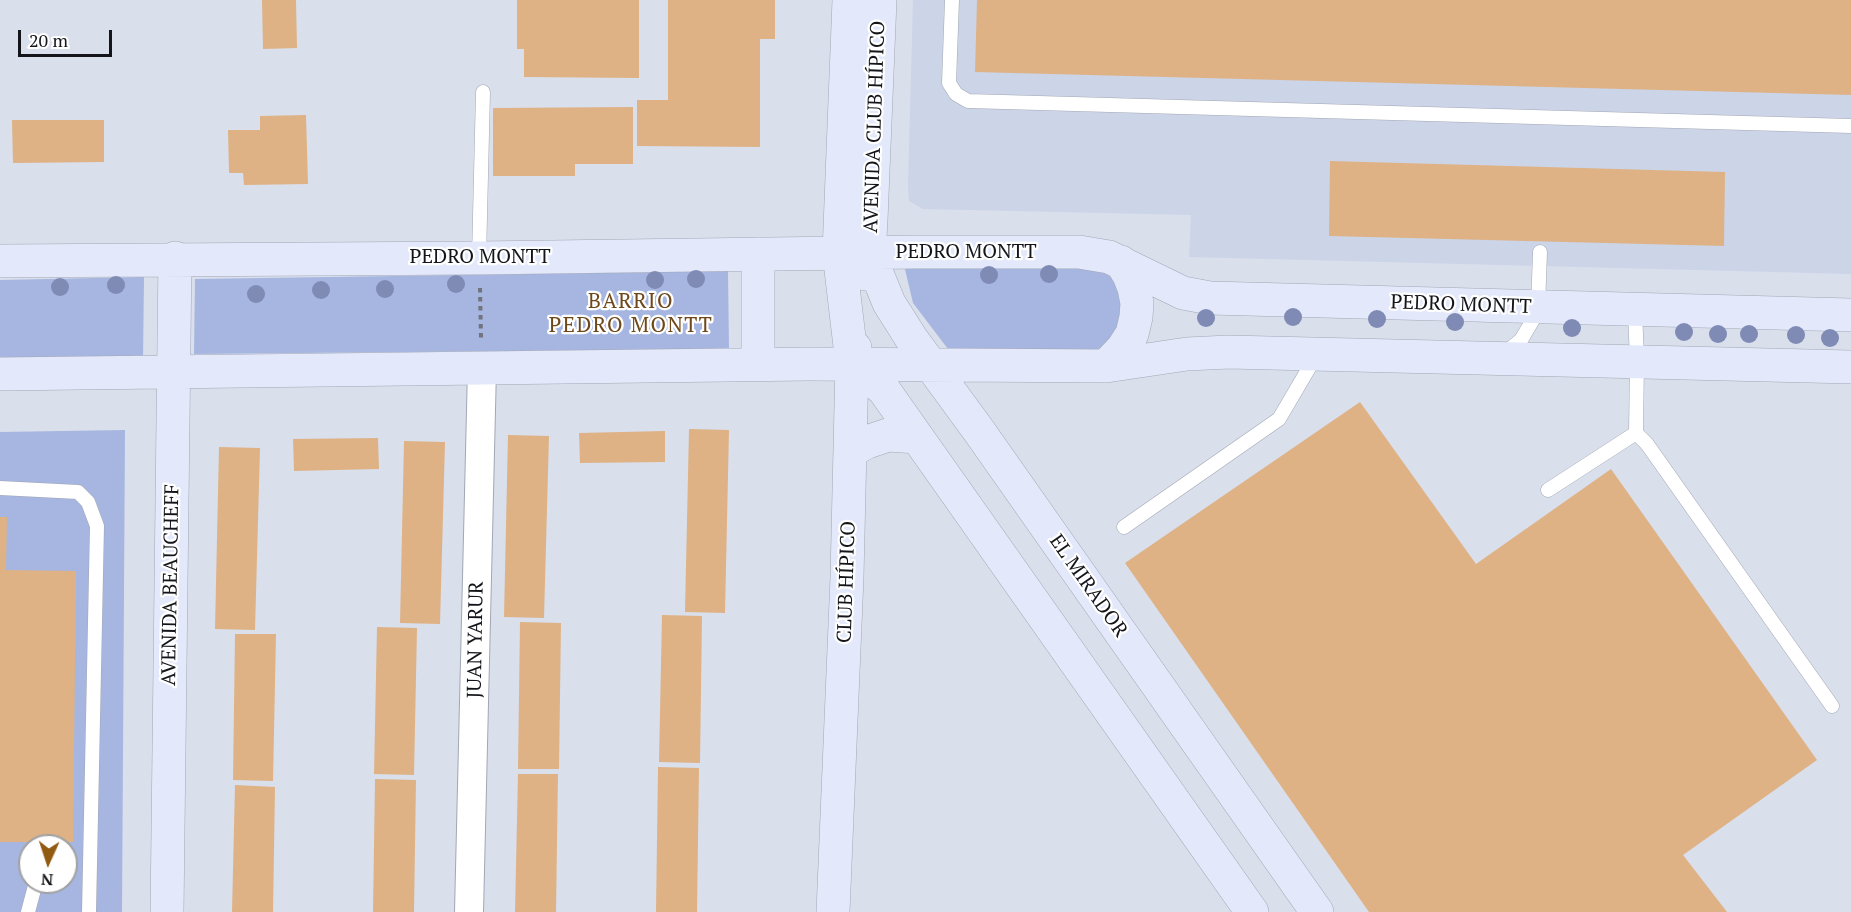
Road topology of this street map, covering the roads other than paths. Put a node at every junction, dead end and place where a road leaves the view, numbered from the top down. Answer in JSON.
{"nodes":[{"id":1,"x":849,"y":0,"type":"edge"},
{"id":2,"x":880,"y":0,"type":"edge"},
{"id":3,"x":952,"y":0,"type":"edge"},
{"id":4,"x":483,"y":92,"type":"dead end"},
{"id":5,"x":1851,"y":126,"type":"edge"},
{"id":6,"x":1540,"y":252,"type":"dead end"},
{"id":7,"x":854,"y":253,"type":"junction"},
{"id":8,"x":758,"y":254,"type":"junction"},
{"id":9,"x":175,"y":258,"type":"junction"},
{"id":10,"x":479,"y":258,"type":"junction"},
{"id":11,"x":0,"y":261,"type":"edge"},
{"id":12,"x":1121,"y":262,"type":"junction"},
{"id":13,"x":1538,"y":307,"type":"junction"},
{"id":14,"x":1635,"y":309,"type":"junction"},
{"id":15,"x":1851,"y":315,"type":"edge"},
{"id":16,"x":1317,"y":354,"type":"junction"},
{"id":17,"x":1497,"y":359,"type":"junction"},
{"id":18,"x":1637,"y":362,"type":"junction"},
{"id":19,"x":852,"y":363,"type":"junction"},
{"id":20,"x":758,"y":364,"type":"junction"},
{"id":21,"x":929,"y":364,"type":"junction"},
{"id":22,"x":1106,"y":366,"type":"junction"},
{"id":23,"x":1851,"y":367,"type":"edge"},
{"id":24,"x":482,"y":368,"type":"junction"},
{"id":25,"x":174,"y":372,"type":"junction"},
{"id":26,"x":0,"y":374,"type":"edge"},
{"id":27,"x":1636,"y":433,"type":"junction"},
{"id":28,"x":917,"y":437,"type":"junction"},
{"id":29,"x":851,"y":452,"type":"junction"},
{"id":30,"x":0,"y":488,"type":"edge"},
{"id":31,"x":1548,"y":490,"type":"dead end"},
{"id":32,"x":1124,"y":527,"type":"dead end"},
{"id":33,"x":1832,"y":706,"type":"dead end"},
{"id":34,"x":33,"y":894,"type":"edge"},
{"id":35,"x":28,"y":912,"type":"edge"},
{"id":36,"x":89,"y":912,"type":"edge"},
{"id":37,"x":167,"y":912,"type":"edge"},
{"id":38,"x":469,"y":912,"type":"edge"},
{"id":39,"x":833,"y":912,"type":"edge"},
{"id":40,"x":1252,"y":912,"type":"edge"},
{"id":41,"x":1317,"y":912,"type":"edge"}],
"edges":[{"from":1,"to":7,"type":"main road","name":"AVENIDA CLUB HÍPICO"},
{"from":2,"to":7,"type":"main road","name":"AVENIDA CLUB HÍPICO"},
{"from":3,"to":5,"type":"lane"},
{"from":4,"to":10,"type":"lane"},
{"from":6,"to":13,"type":"lane"},
{"from":7,"to":8,"type":"main road","name":"PEDRO MONTT"},
{"from":7,"to":12,"type":"main road","name":"PEDRO MONTT"},
{"from":7,"to":19,"type":"main road","name":"CLUB HÍPICO"},
{"from":7,"to":21,"type":"main road","name":"EL MIRADOR"},
{"from":8,"to":10,"type":"main road","name":"PEDRO MONTT"},
{"from":8,"to":20,"type":"main road"},
{"from":9,"to":10,"type":"main road","name":"PEDRO MONTT"},
{"from":9,"to":11,"type":"main road","name":"PEDRO MONTT"},
{"from":9,"to":25,"type":"main road","name":"AVENIDA BEAUCHEFF"},
{"from":12,"to":13,"type":"main road","name":"PEDRO MONTT"},
{"from":12,"to":22,"type":"main road"},
{"from":13,"to":14,"type":"main road","name":"PEDRO MONTT"},
{"from":13,"to":17,"type":"lane"},
{"from":14,"to":15,"type":"main road","name":"PEDRO MONTT"},
{"from":14,"to":18,"type":"lane"},
{"from":16,"to":17,"type":"main road"},
{"from":16,"to":22,"type":"main road"},
{"from":16,"to":32,"type":"lane"},
{"from":17,"to":18,"type":"main road"},
{"from":18,"to":23,"type":"main road"},
{"from":18,"to":27,"type":"lane"},
{"from":19,"to":20,"type":"main road"},
{"from":19,"to":21,"type":"main road"},
{"from":19,"to":28,"type":"main road"},
{"from":19,"to":29,"type":"main road","name":"CLUB HÍPICO"},
{"from":20,"to":24,"type":"main road"},
{"from":21,"to":22,"type":"main road"},
{"from":21,"to":41,"type":"main road","name":"EL MIRADOR"},
{"from":24,"to":25,"type":"main road"},
{"from":24,"to":38,"type":"street","name":"JUAN YARUR"},
{"from":25,"to":26,"type":"main road"},
{"from":25,"to":37,"type":"main road","name":"AVENIDA BEAUCHEFF"},
{"from":27,"to":31,"type":"lane"},
{"from":27,"to":33,"type":"lane"},
{"from":28,"to":29,"type":"main road"},
{"from":28,"to":40,"type":"main road"},
{"from":29,"to":39,"type":"main road","name":"CLUB HÍPICO"},
{"from":30,"to":36,"type":"lane"},
{"from":34,"to":35,"type":"lane"}]}
